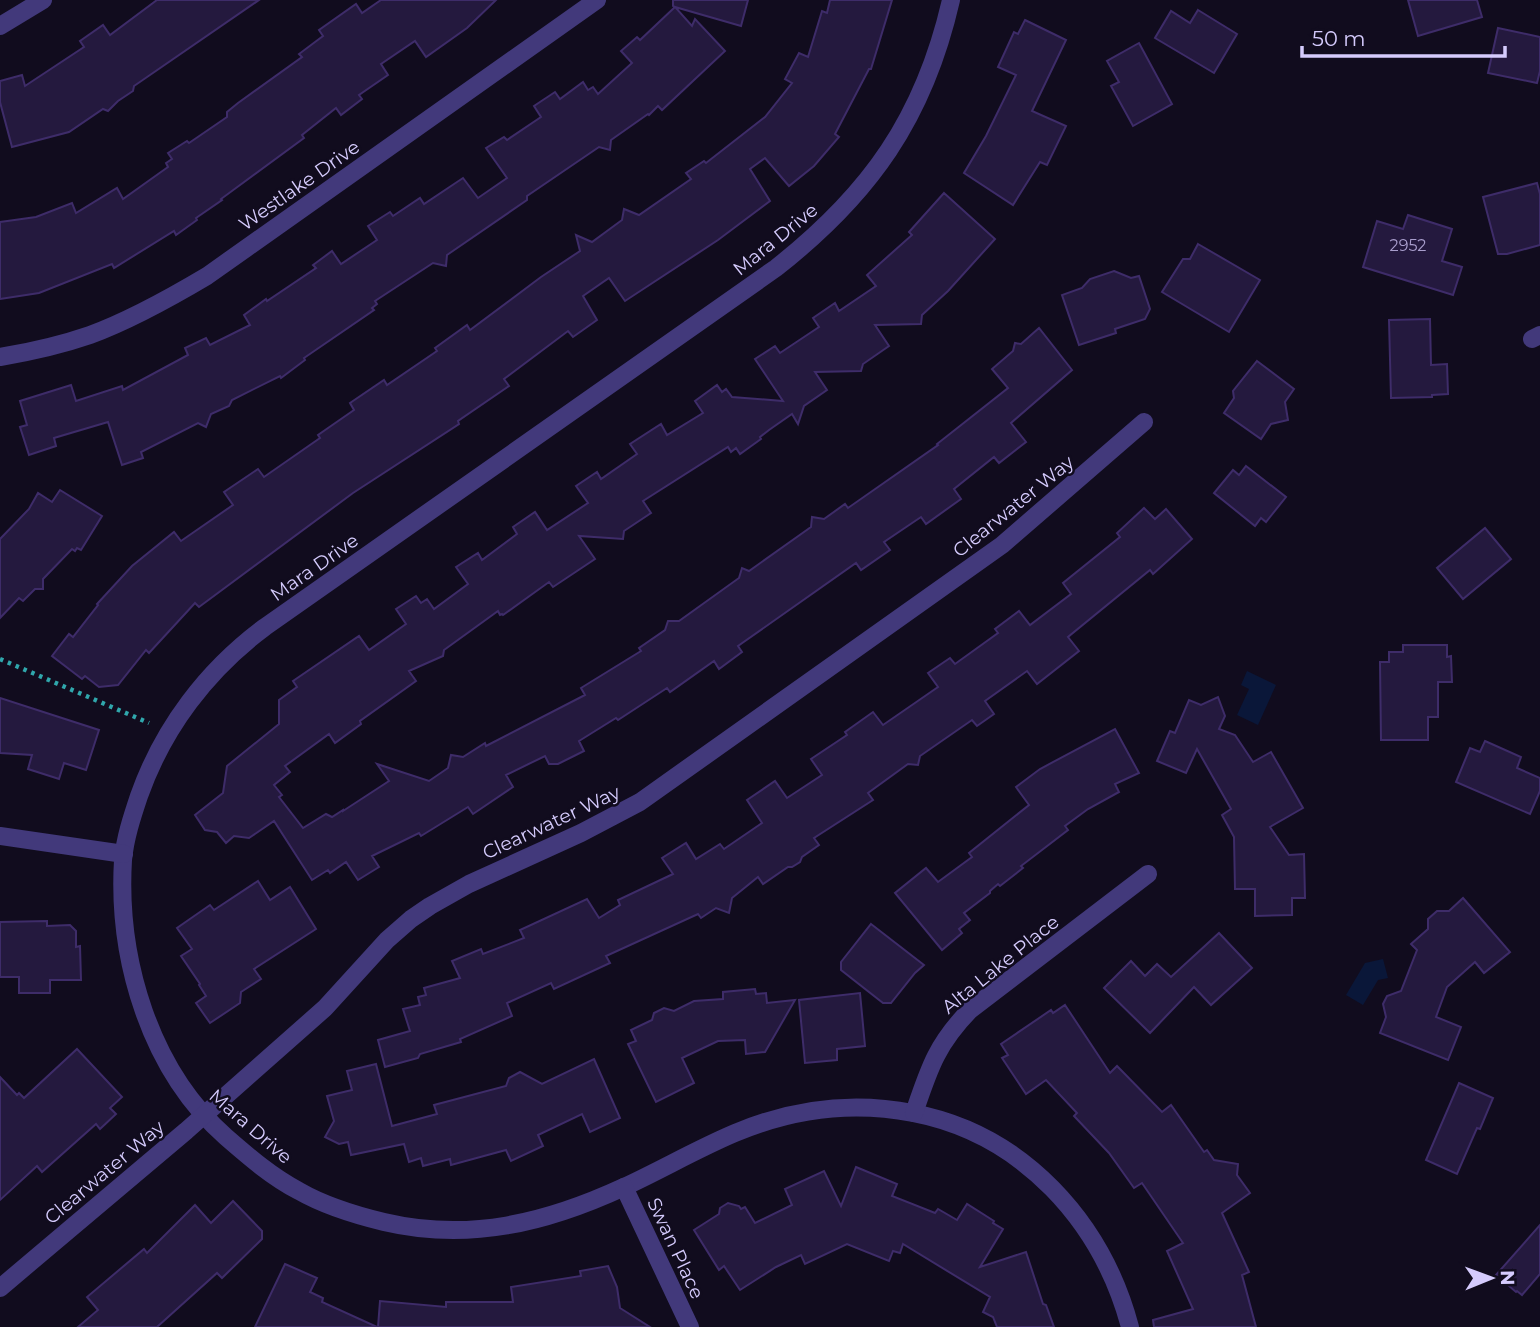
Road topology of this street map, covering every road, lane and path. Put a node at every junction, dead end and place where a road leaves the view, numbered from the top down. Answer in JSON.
{"nodes":[{"id":1,"x":43,"y":0,"type":"edge"},
{"id":2,"x":597,"y":0,"type":"edge"},
{"id":3,"x":951,"y":0,"type":"edge"},
{"id":4,"x":0,"y":26,"type":"edge"},
{"id":5,"x":0,"y":357,"type":"edge"},
{"id":6,"x":1144,"y":422,"type":"dead end"},
{"id":7,"x":0,"y":659,"type":"edge"},
{"id":8,"x":149,"y":723,"type":"dead end"},
{"id":9,"x":0,"y":836,"type":"edge"},
{"id":10,"x":124,"y":854,"type":"junction"},
{"id":11,"x":1148,"y":874,"type":"dead end"},
{"id":12,"x":914,"y":1113,"type":"junction"},
{"id":13,"x":203,"y":1116,"type":"junction"},
{"id":14,"x":624,"y":1187,"type":"junction"},
{"id":15,"x":0,"y":1288,"type":"edge"},
{"id":16,"x":690,"y":1327,"type":"edge"},
{"id":17,"x":1130,"y":1327,"type":"edge"}],
"edges":[{"from":1,"to":4,"type":"street"},
{"from":2,"to":5,"type":"street","name":"Westlake Drive"},
{"from":3,"to":10,"type":"street","name":"Mara Drive"},
{"from":6,"to":13,"type":"street","name":"Clearwater Way"},
{"from":7,"to":8,"type":"path"},
{"from":9,"to":10,"type":"street"},
{"from":10,"to":13,"type":"street","name":"Mara Drive"},
{"from":11,"to":12,"type":"street","name":"Alta Lake Place"},
{"from":12,"to":14,"type":"street","name":"Mara Drive"},
{"from":12,"to":17,"type":"street","name":"Mara Drive"},
{"from":13,"to":14,"type":"street","name":"Mara Drive"},
{"from":13,"to":15,"type":"street","name":"Clearwater Way"},
{"from":14,"to":16,"type":"street","name":"Swan Place"}]}
